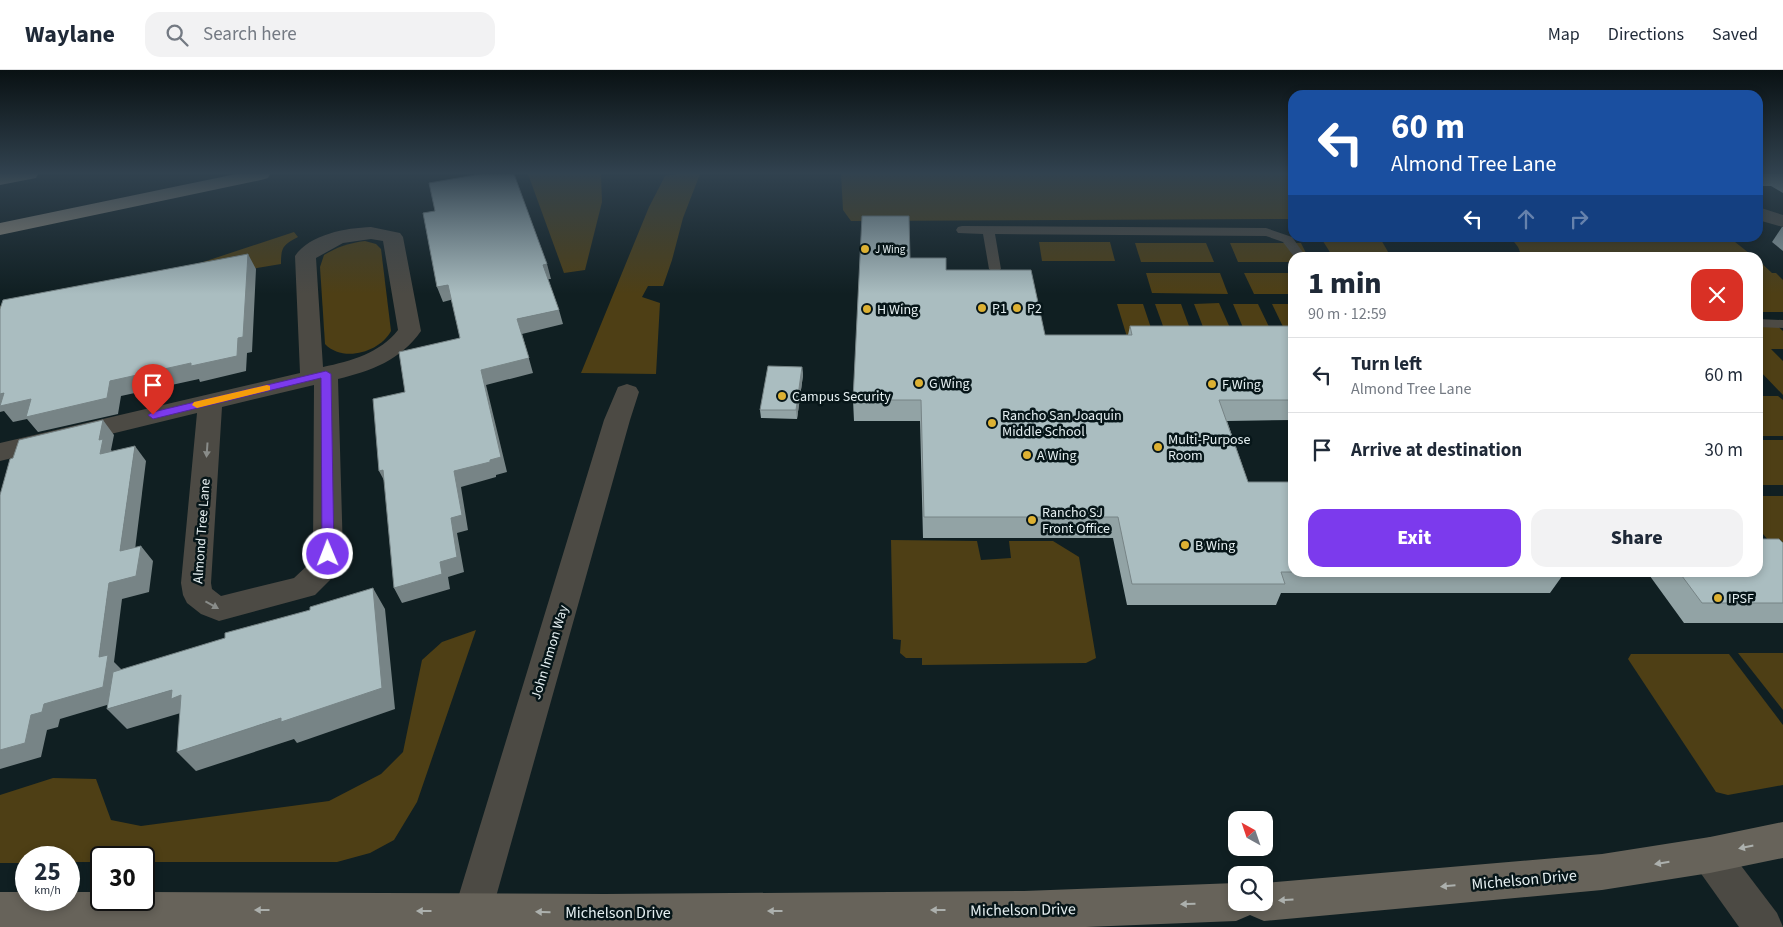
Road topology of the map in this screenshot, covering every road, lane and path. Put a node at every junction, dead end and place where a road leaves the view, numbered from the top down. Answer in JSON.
{"nodes":[{"id":1,"x":71,"y":214,"type":"edge"},
{"id":2,"x":1763,"y":215,"type":"edge"},
{"id":3,"x":1783,"y":221,"type":"edge"},
{"id":4,"x":0,"y":229,"type":"edge"},
{"id":5,"x":962,"y":230,"type":"dead end"},
{"id":6,"x":988,"y":230,"type":"junction"},
{"id":7,"x":1288,"y":240,"type":"edge"},
{"id":8,"x":1292,"y":242,"type":"edge"},
{"id":9,"x":1299,"y":252,"type":"edge"},
{"id":10,"x":995,"y":269,"type":"edge"},
{"id":11,"x":1763,"y":323,"type":"edge"},
{"id":12,"x":1783,"y":324,"type":"edge"},
{"id":13,"x":319,"y":376,"type":"junction"},
{"id":14,"x":627,"y":392,"type":"dead end"},
{"id":15,"x":210,"y":402,"type":"junction"},
{"id":16,"x":0,"y":452,"type":"edge"},
{"id":17,"x":1783,"y":840,"type":"edge"},
{"id":18,"x":1710,"y":855,"type":"junction"},
{"id":19,"x":1273,"y":901,"type":"edge"},
{"id":20,"x":1228,"y":902,"type":"edge"},
{"id":21,"x":0,"y":910,"type":"edge"},
{"id":22,"x":471,"y":919,"type":"edge"},
{"id":23,"x":1763,"y":927,"type":"edge"}],
"edges":[{"from":1,"to":4,"type":"highway"},
{"from":2,"to":3,"type":"street"},
{"from":5,"to":6,"type":"lane"},
{"from":6,"to":7,"type":"lane"},
{"from":6,"to":10,"type":"lane"},
{"from":8,"to":9,"type":"lane"},
{"from":11,"to":12,"type":"lane"},
{"from":13,"to":13,"type":"street","name":"Almond Tree Lane"},
{"from":13,"to":15,"type":"street","name":"Almond Tree Lane"},
{"from":15,"to":13,"type":"street","name":"Almond Tree Lane","one_way":true},
{"from":14,"to":22,"type":"street","name":"John Inmon Way"},
{"from":15,"to":16,"type":"street","name":"Almond Tree Lane"},
{"from":17,"to":18,"type":"main road","name":"Michelson Drive","one_way":true},
{"from":18,"to":19,"type":"main road","name":"Michelson Drive","one_way":true},
{"from":18,"to":23,"type":"street"},
{"from":20,"to":22,"type":"main road","name":"Michelson Drive","one_way":true},
{"from":22,"to":21,"type":"main road","name":"Michelson Drive","one_way":true}]}
